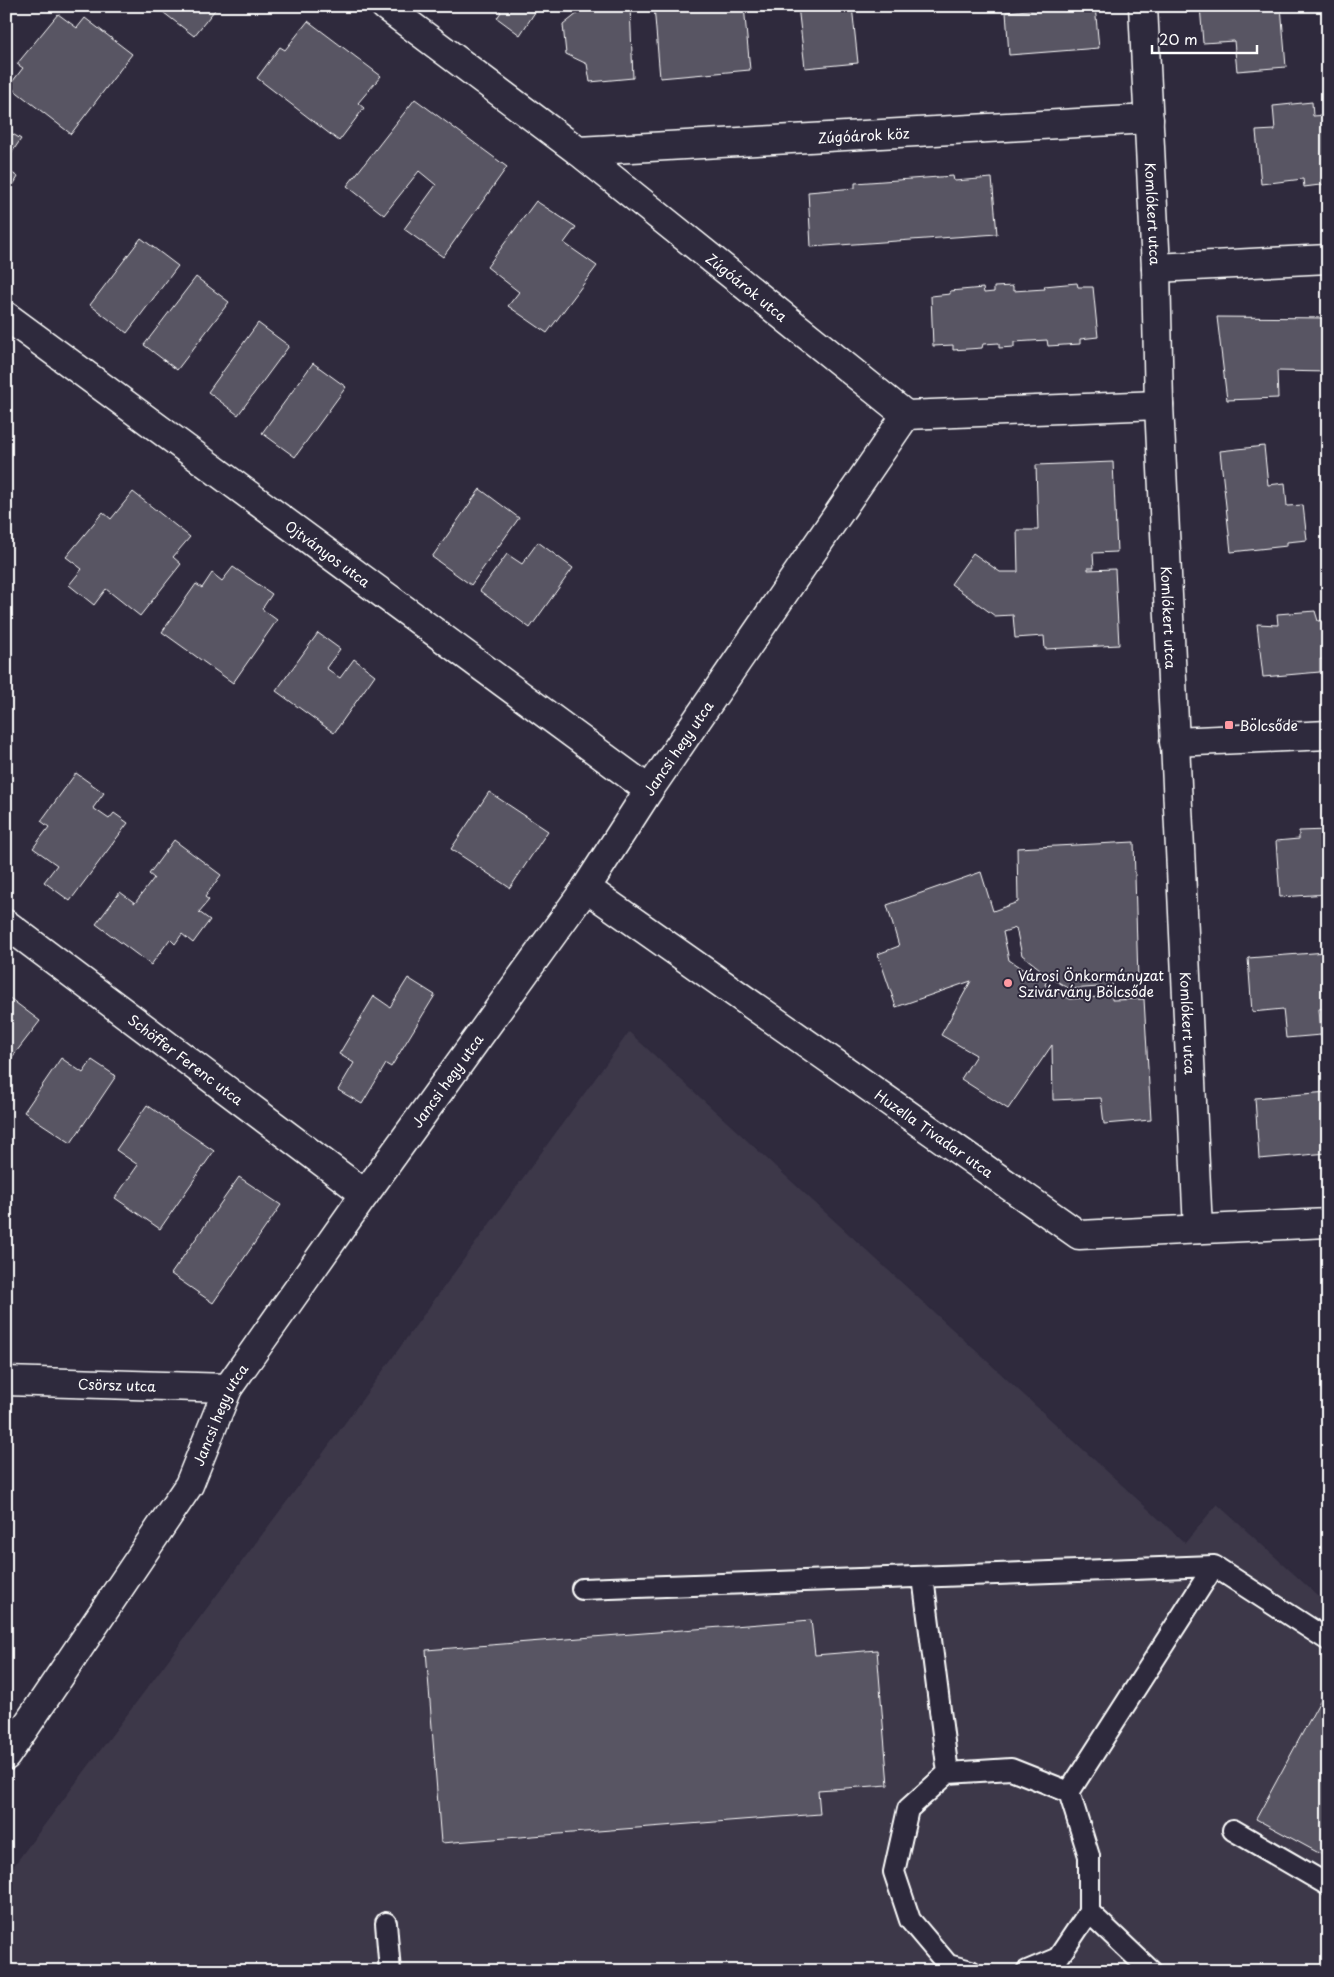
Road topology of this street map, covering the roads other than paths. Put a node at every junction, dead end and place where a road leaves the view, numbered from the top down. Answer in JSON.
{"nodes":[{"id":1,"x":385,"y":6,"type":"edge"},
{"id":2,"x":1144,"y":6,"type":"edge"},
{"id":3,"x":1149,"y":119,"type":"junction"},
{"id":4,"x":578,"y":151,"type":"junction"},
{"id":5,"x":1328,"y":259,"type":"edge"},
{"id":6,"x":1156,"y":268,"type":"junction"},
{"id":7,"x":6,"y":316,"type":"edge"},
{"id":8,"x":1159,"y":405,"type":"junction"},
{"id":9,"x":906,"y":415,"type":"junction"},
{"id":10,"x":1328,"y":735,"type":"edge"},
{"id":11,"x":1174,"y":742,"type":"junction"},
{"id":12,"x":649,"y":790,"type":"junction"},
{"id":13,"x":586,"y":888,"type":"junction"},
{"id":14,"x":6,"y":924,"type":"edge"},
{"id":15,"x":365,"y":1194,"type":"junction"},
{"id":16,"x":1328,"y":1223,"type":"edge"},
{"id":17,"x":1198,"y":1229,"type":"junction"},
{"id":18,"x":6,"y":1381,"type":"edge"},
{"id":19,"x":228,"y":1388,"type":"junction"},
{"id":20,"x":1214,"y":1566,"type":"junction"},
{"id":21,"x":923,"y":1577,"type":"junction"},
{"id":22,"x":582,"y":1589,"type":"dead end"},
{"id":23,"x":1328,"y":1640,"type":"edge"},
{"id":24,"x":6,"y":1756,"type":"edge"},
{"id":25,"x":948,"y":1773,"type":"junction"},
{"id":26,"x":1069,"y":1792,"type":"junction"},
{"id":27,"x":1233,"y":1830,"type":"dead end"},
{"id":28,"x":1328,"y":1885,"type":"edge"},
{"id":29,"x":1089,"y":1912,"type":"junction"},
{"id":30,"x":386,"y":1923,"type":"dead end"},
{"id":31,"x":390,"y":1971,"type":"edge"},
{"id":32,"x":971,"y":1971,"type":"edge"},
{"id":33,"x":1027,"y":1971,"type":"edge"},
{"id":34,"x":1151,"y":1971,"type":"edge"}],
"edges":[{"from":1,"to":4,"type":"street","name":"Zúgóárok utca"},
{"from":2,"to":3,"type":"street","name":"Komlókert utca"},
{"from":3,"to":4,"type":"street","name":"Zúgóárok köz"},
{"from":3,"to":6,"type":"street","name":"Komlókert utca"},
{"from":4,"to":9,"type":"street","name":"Zúgóárok utca"},
{"from":5,"to":6,"type":"street"},
{"from":6,"to":8,"type":"street","name":"Komlókert utca"},
{"from":7,"to":12,"type":"street","name":"Ojtványos utca"},
{"from":8,"to":9,"type":"street"},
{"from":8,"to":11,"type":"street","name":"Komlókert utca"},
{"from":9,"to":12,"type":"street","name":"Jancsi hegy utca"},
{"from":10,"to":11,"type":"street"},
{"from":11,"to":17,"type":"street","name":"Komlókert utca"},
{"from":12,"to":13,"type":"street","name":"Jancsi hegy utca"},
{"from":13,"to":15,"type":"street","name":"Jancsi hegy utca"},
{"from":13,"to":17,"type":"street","name":"Huzella Tivadar utca"},
{"from":14,"to":15,"type":"street","name":"Schöffer Ferenc utca"},
{"from":15,"to":19,"type":"street","name":"Jancsi hegy utca"},
{"from":16,"to":17,"type":"street","name":"Huzella Tivadar utca"},
{"from":18,"to":19,"type":"street","name":"Csörsz utca"},
{"from":19,"to":24,"type":"street","name":"Jancsi hegy utca"},
{"from":20,"to":21,"type":"lane"},
{"from":20,"to":23,"type":"lane"},
{"from":20,"to":26,"type":"lane"},
{"from":21,"to":22,"type":"lane"},
{"from":21,"to":25,"type":"lane"},
{"from":25,"to":26,"type":"lane"},
{"from":25,"to":32,"type":"lane"},
{"from":26,"to":29,"type":"lane"},
{"from":27,"to":28,"type":"lane"},
{"from":29,"to":33,"type":"lane"},
{"from":29,"to":34,"type":"lane"},
{"from":30,"to":31,"type":"lane"}]}
